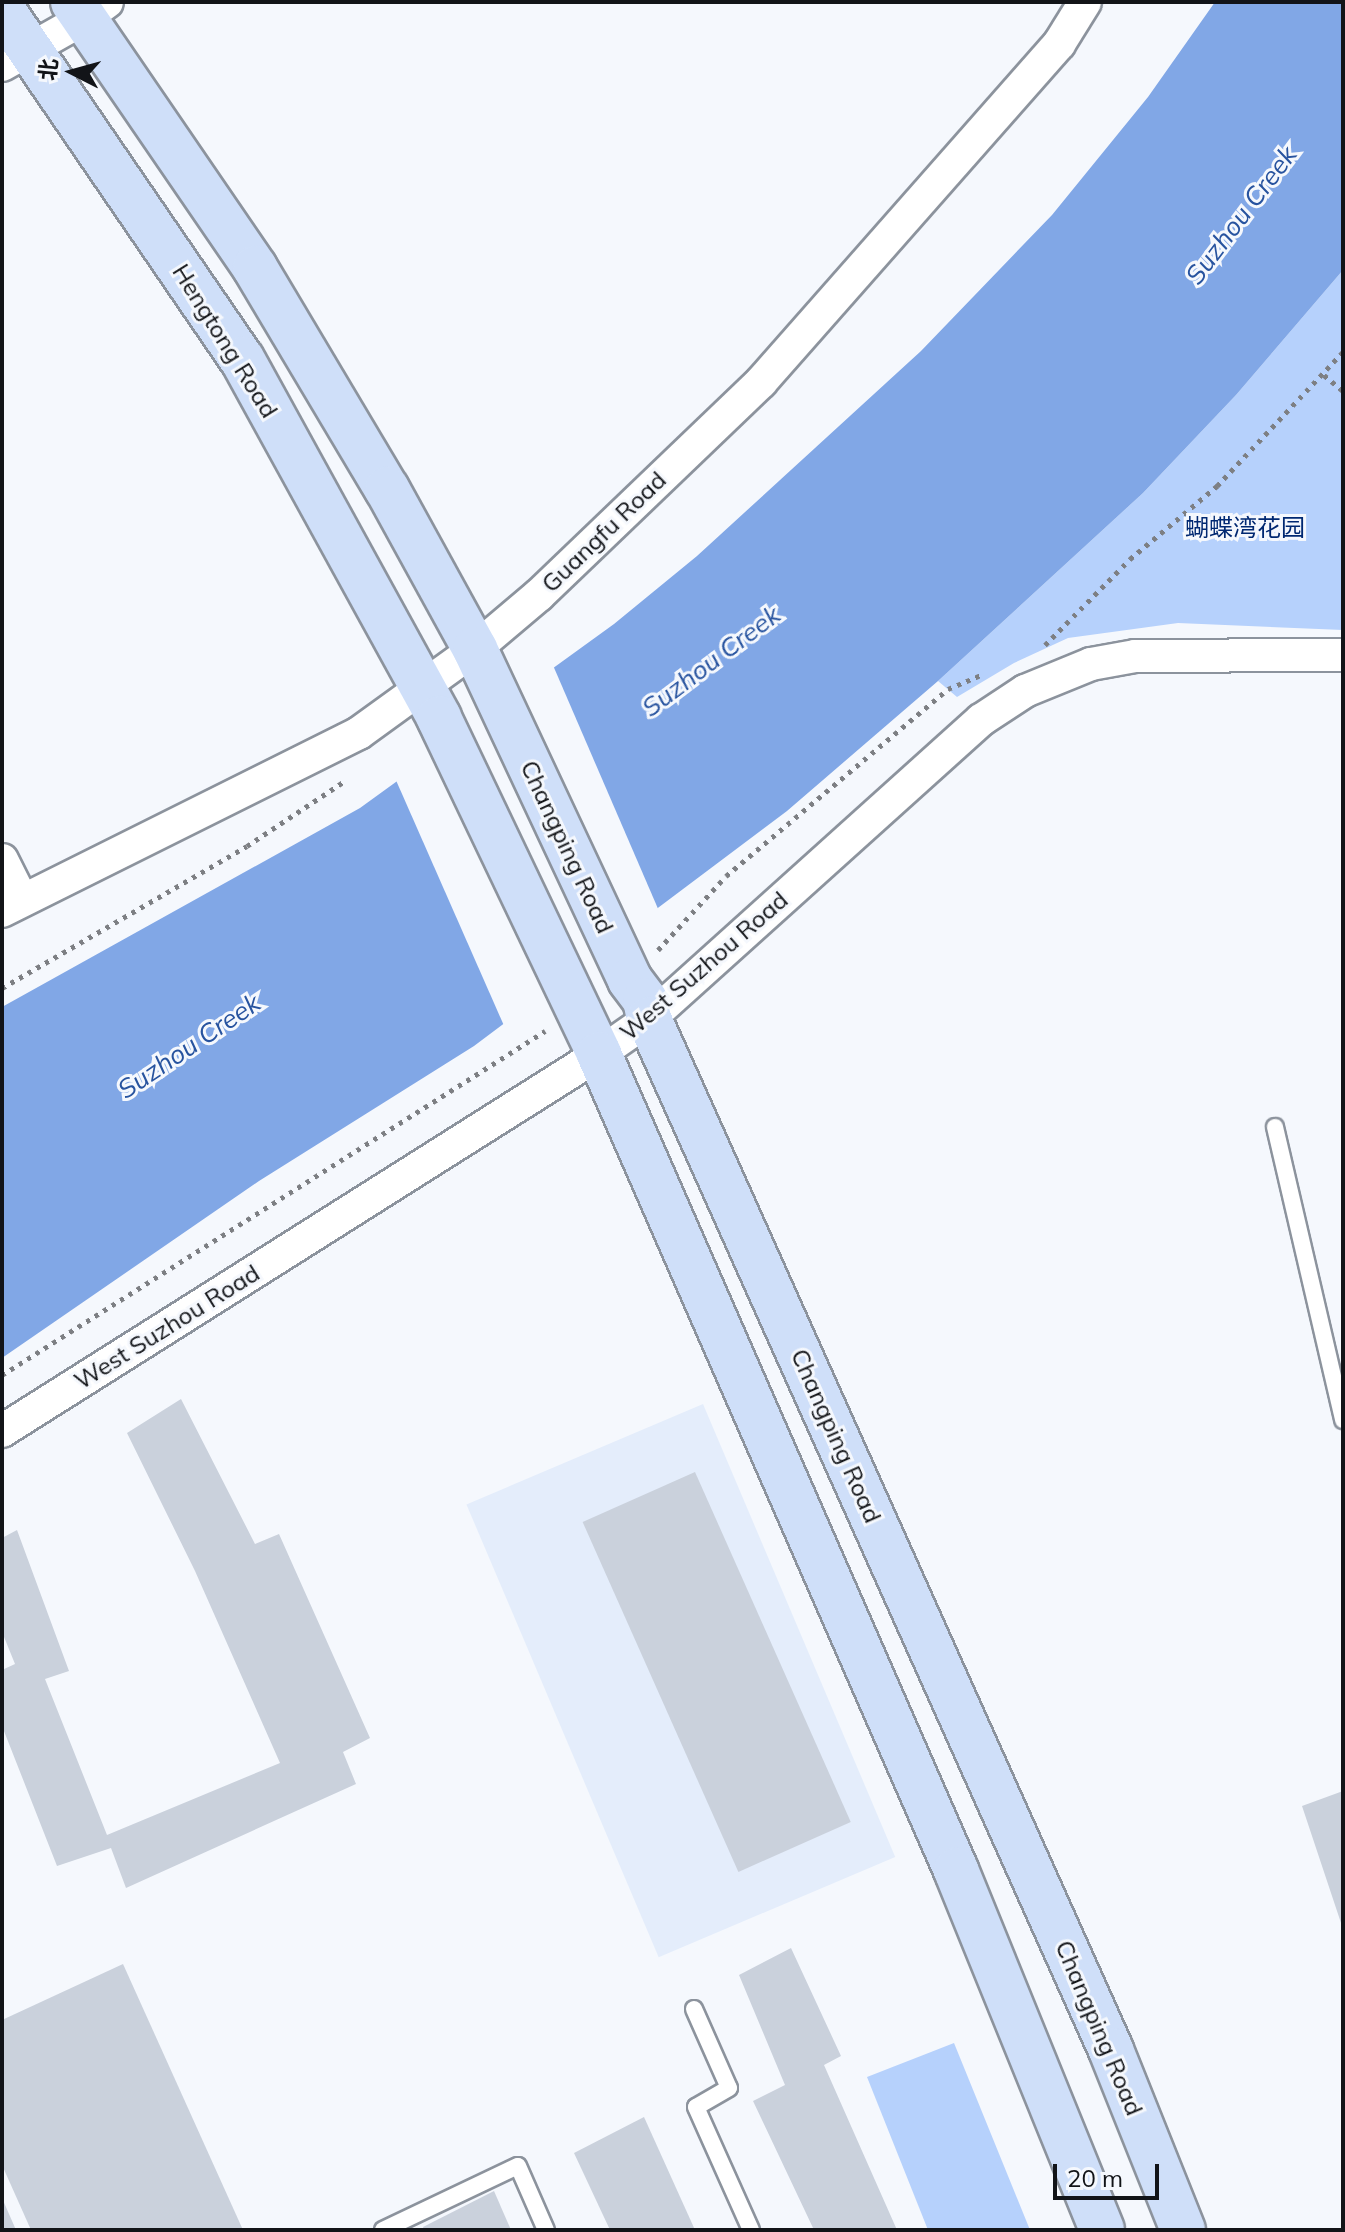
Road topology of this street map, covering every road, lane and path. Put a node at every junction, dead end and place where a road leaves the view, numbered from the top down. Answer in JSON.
{"nodes":[{"id":1,"x":1085,"y":2,"type":"edge"},
{"id":2,"x":88,"y":7,"type":"edge"},
{"id":3,"x":2,"y":9,"type":"edge"},
{"id":4,"x":16,"y":58,"type":"edge"},
{"id":5,"x":1343,"y":352,"type":"edge"},
{"id":6,"x":1324,"y":375,"type":"junction"},
{"id":7,"x":1343,"y":391,"type":"edge"},
{"id":8,"x":1040,"y":651,"type":"dead end"},
{"id":9,"x":1343,"y":655,"type":"edge"},
{"id":10,"x":482,"y":665,"type":"junction"},
{"id":11,"x":987,"y":673,"type":"dead end"},
{"id":12,"x":431,"y":703,"type":"junction"},
{"id":13,"x":349,"y":778,"type":"dead end"},
{"id":14,"x":2,"y":860,"type":"edge"},
{"id":15,"x":12,"y":905,"type":"edge"},
{"id":16,"x":630,"y":980,"type":"junction"},
{"id":17,"x":2,"y":988,"type":"edge"},
{"id":18,"x":577,"y":1011,"type":"junction"},
{"id":19,"x":649,"y":1019,"type":"junction"},
{"id":20,"x":599,"y":1054,"type":"junction"},
{"id":21,"x":1275,"y":1127,"type":"dead end"},
{"id":22,"x":2,"y":1375,"type":"edge"},
{"id":23,"x":1343,"y":1420,"type":"edge"},
{"id":24,"x":2,"y":1431,"type":"edge"},
{"id":25,"x":694,"y":2009,"type":"dead end"},
{"id":26,"x":383,"y":2230,"type":"edge"},
{"id":27,"x":546,"y":2230,"type":"edge"},
{"id":28,"x":751,"y":2230,"type":"edge"},
{"id":29,"x":1102,"y":2230,"type":"edge"},
{"id":30,"x":1183,"y":2230,"type":"edge"}],
"edges":[{"from":1,"to":10,"type":"street","name":"Guangfu Road"},
{"from":2,"to":4,"type":"street"},
{"from":2,"to":10,"type":"main road"},
{"from":3,"to":4,"type":"main road","name":"Hengtong Road"},
{"from":4,"to":12,"type":"main road","name":"Hengtong Road"},
{"from":5,"to":6,"type":"path"},
{"from":6,"to":7,"type":"path"},
{"from":6,"to":8,"type":"path"},
{"from":9,"to":19,"type":"street","name":"West Suzhou Road"},
{"from":10,"to":12,"type":"street","name":"Guangfu Road"},
{"from":10,"to":16,"type":"main road","name":"Changping Road"},
{"from":11,"to":16,"type":"path"},
{"from":12,"to":15,"type":"street","name":"Guangfu Road"},
{"from":12,"to":18,"type":"main road"},
{"from":13,"to":17,"type":"path"},
{"from":14,"to":15,"type":"street"},
{"from":16,"to":19,"type":"main road","name":"Changping Road"},
{"from":18,"to":20,"type":"main road"},
{"from":18,"to":22,"type":"path"},
{"from":19,"to":20,"type":"street","name":"West Suzhou Road"},
{"from":19,"to":30,"type":"main road","name":"Changping Road"},
{"from":20,"to":24,"type":"street","name":"West Suzhou Road"},
{"from":20,"to":29,"type":"main road"},
{"from":21,"to":23,"type":"lane"},
{"from":25,"to":28,"type":"lane"},
{"from":26,"to":27,"type":"lane"}]}
